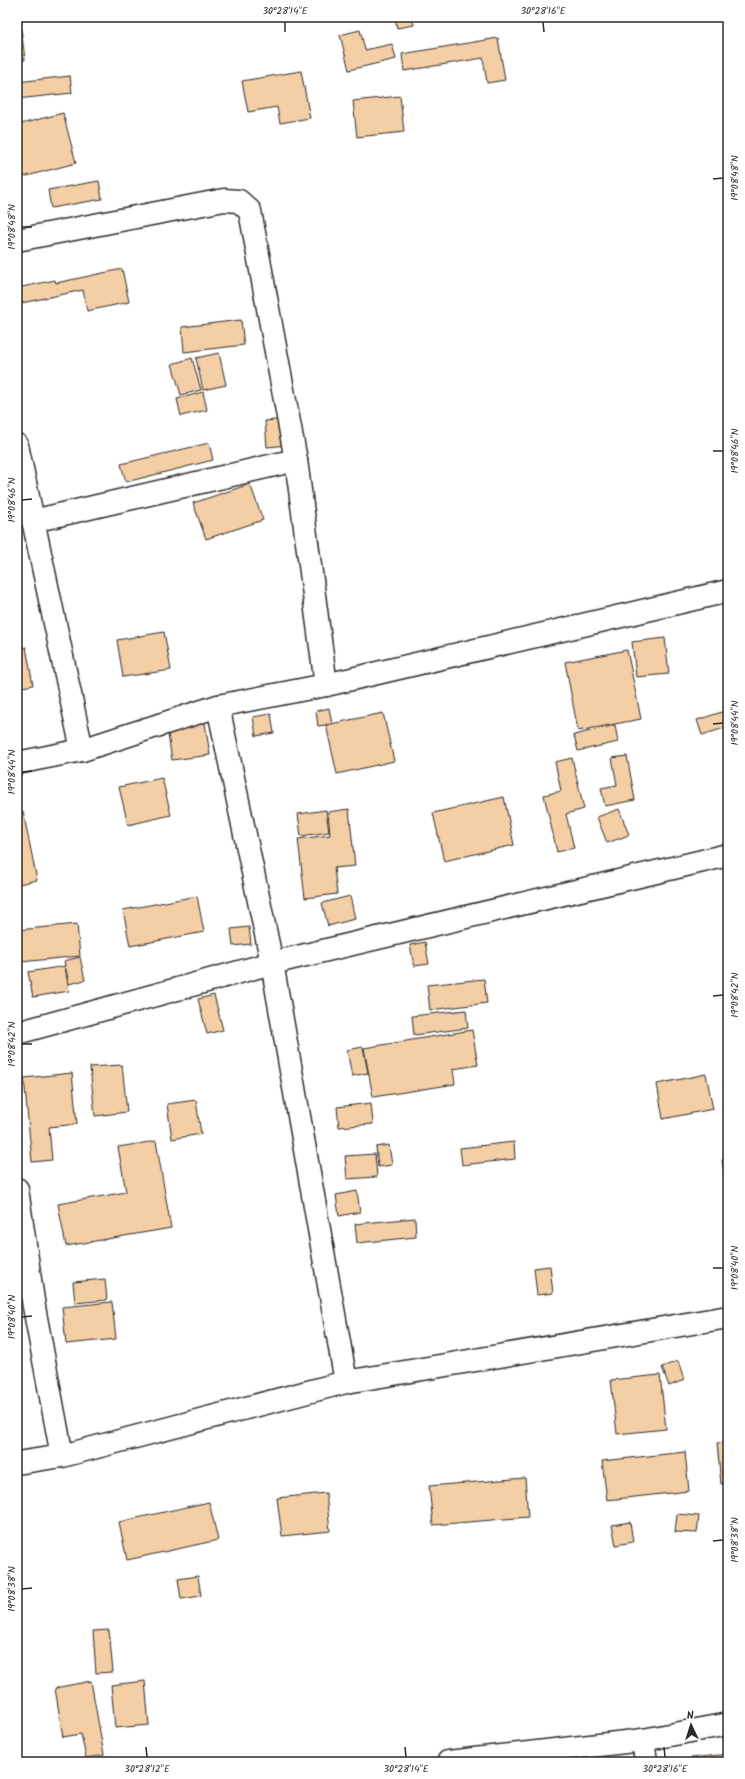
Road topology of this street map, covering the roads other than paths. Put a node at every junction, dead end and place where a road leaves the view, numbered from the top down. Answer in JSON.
{"nodes":[{"id":1,"x":17,"y":240,"type":"edge"},
{"id":2,"x":17,"y":445,"type":"edge"},
{"id":3,"x":296,"y":460,"type":"junction"},
{"id":4,"x":33,"y":521,"type":"junction"},
{"id":5,"x":728,"y":591,"type":"edge"},
{"id":6,"x":326,"y":685,"type":"junction"},
{"id":7,"x":218,"y":706,"type":"junction"},
{"id":8,"x":82,"y":750,"type":"junction"},
{"id":9,"x":17,"y":763,"type":"edge"},
{"id":10,"x":728,"y":854,"type":"edge"},
{"id":11,"x":272,"y":963,"type":"junction"},
{"id":12,"x":17,"y":1033,"type":"edge"},
{"id":13,"x":17,"y":1189,"type":"edge"},
{"id":14,"x":25,"y":1308,"type":"edge"},
{"id":15,"x":728,"y":1317,"type":"edge"},
{"id":16,"x":346,"y":1382,"type":"junction"},
{"id":17,"x":62,"y":1456,"type":"junction"},
{"id":18,"x":17,"y":1463,"type":"edge"},
{"id":19,"x":728,"y":1724,"type":"edge"},
{"id":20,"x":643,"y":1740,"type":"junction"},
{"id":21,"x":448,"y":1762,"type":"edge"},
{"id":22,"x":646,"y":1762,"type":"edge"}],
"edges":[{"from":1,"to":3,"type":"street"},
{"from":2,"to":4,"type":"street"},
{"from":3,"to":4,"type":"street"},
{"from":3,"to":6,"type":"street"},
{"from":4,"to":8,"type":"street"},
{"from":5,"to":6,"type":"street"},
{"from":6,"to":7,"type":"street"},
{"from":7,"to":8,"type":"street"},
{"from":7,"to":11,"type":"street"},
{"from":8,"to":9,"type":"street"},
{"from":10,"to":11,"type":"street"},
{"from":11,"to":12,"type":"street"},
{"from":11,"to":16,"type":"street"},
{"from":13,"to":14,"type":"street"},
{"from":14,"to":17,"type":"street"},
{"from":15,"to":16,"type":"street"},
{"from":16,"to":17,"type":"street"},
{"from":17,"to":18,"type":"street"},
{"from":19,"to":20,"type":"street"},
{"from":20,"to":21,"type":"street"},
{"from":20,"to":22,"type":"street"}]}
